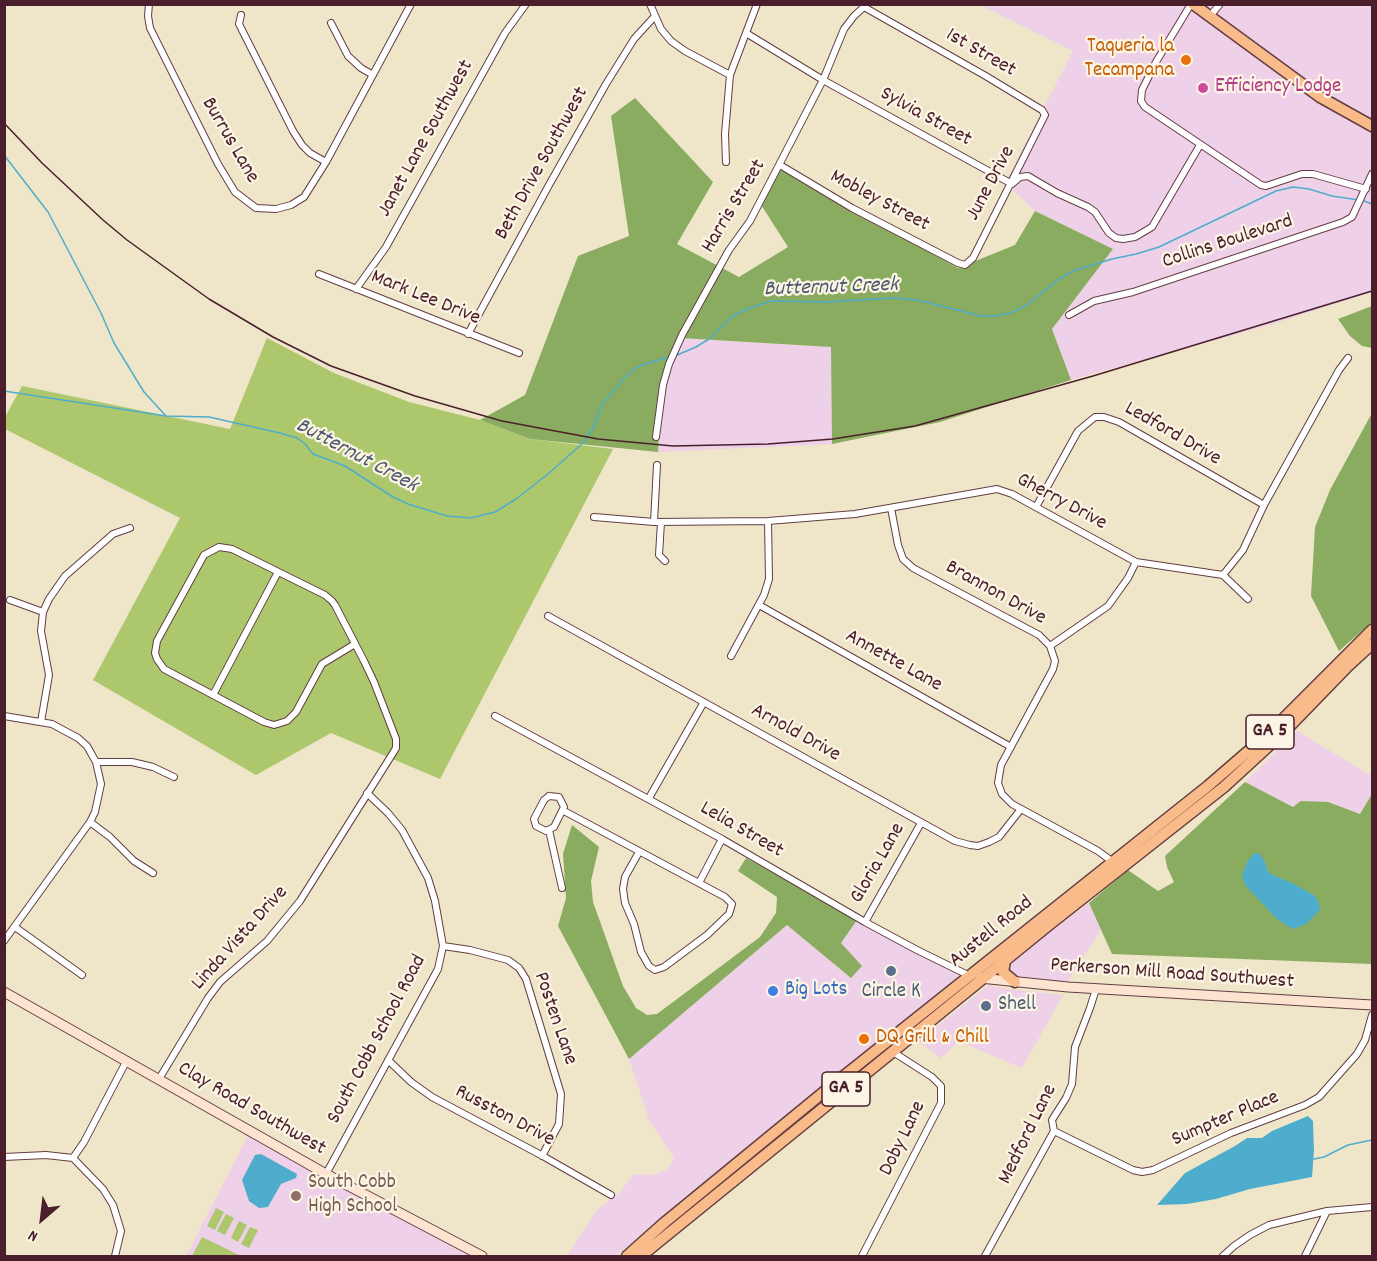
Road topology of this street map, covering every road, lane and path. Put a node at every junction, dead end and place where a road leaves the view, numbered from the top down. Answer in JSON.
{"nodes":[{"id":1,"x":149,"y":4,"type":"edge"},
{"id":2,"x":411,"y":4,"type":"edge"},
{"id":3,"x":526,"y":4,"type":"edge"},
{"id":4,"x":650,"y":4,"type":"edge"},
{"id":5,"x":757,"y":4,"type":"edge"},
{"id":6,"x":1192,"y":4,"type":"edge"},
{"id":7,"x":1220,"y":4,"type":"edge"},
{"id":8,"x":865,"y":6,"type":"edge"},
{"id":9,"x":241,"y":15,"type":"dead end"},
{"id":10,"x":1210,"y":15,"type":"junction"},
{"id":11,"x":655,"y":16,"type":"junction"},
{"id":12,"x":331,"y":23,"type":"dead end"},
{"id":13,"x":746,"y":33,"type":"junction"},
{"id":14,"x":373,"y":75,"type":"junction"},
{"id":15,"x":730,"y":75,"type":"junction"},
{"id":16,"x":823,"y":80,"type":"junction"},
{"id":17,"x":1045,"y":115,"type":"joint"},
{"id":18,"x":1372,"y":126,"type":"edge"},
{"id":19,"x":1200,"y":145,"type":"junction"},
{"id":20,"x":326,"y":162,"type":"junction"},
{"id":21,"x":726,"y":162,"type":"dead end"},
{"id":22,"x":780,"y":165,"type":"junction"},
{"id":23,"x":1372,"y":174,"type":"edge"},
{"id":24,"x":1012,"y":184,"type":"junction"},
{"id":25,"x":1366,"y":189,"type":"junction"},
{"id":26,"x":965,"y":265,"type":"joint"},
{"id":27,"x":320,"y":274,"type":"dead end"},
{"id":28,"x":356,"y":289,"type":"junction"},
{"id":29,"x":1069,"y":315,"type":"dead end"},
{"id":30,"x":468,"y":334,"type":"junction"},
{"id":31,"x":519,"y":353,"type":"dead end"},
{"id":32,"x":1348,"y":358,"type":"dead end"},
{"id":33,"x":656,"y":437,"type":"dead end"},
{"id":34,"x":657,"y":465,"type":"dead end"},
{"id":35,"x":1264,"y":505,"type":"junction"},
{"id":36,"x":1036,"y":507,"type":"junction"},
{"id":37,"x":891,"y":508,"type":"junction"},
{"id":38,"x":594,"y":517,"type":"dead end"},
{"id":39,"x":768,"y":521,"type":"junction"},
{"id":40,"x":657,"y":522,"type":"junction"},
{"id":41,"x":130,"y":528,"type":"dead end"},
{"id":42,"x":665,"y":561,"type":"dead end"},
{"id":43,"x":1136,"y":562,"type":"junction"},
{"id":44,"x":278,"y":572,"type":"junction"},
{"id":45,"x":1223,"y":575,"type":"junction"},
{"id":46,"x":1248,"y":599,"type":"dead end"},
{"id":47,"x":10,"y":600,"type":"dead end"},
{"id":48,"x":759,"y":605,"type":"junction"},
{"id":49,"x":43,"y":612,"type":"junction"},
{"id":50,"x":548,"y":616,"type":"dead end"},
{"id":51,"x":1372,"y":630,"type":"edge"},
{"id":52,"x":355,"y":644,"type":"junction"},
{"id":53,"x":1372,"y":644,"type":"edge"},
{"id":54,"x":1050,"y":646,"type":"junction"},
{"id":55,"x":731,"y":656,"type":"dead end"},
{"id":56,"x":213,"y":695,"type":"junction"},
{"id":57,"x":704,"y":702,"type":"junction"},
{"id":58,"x":4,"y":716,"type":"edge"},
{"id":59,"x":495,"y":716,"type":"dead end"},
{"id":60,"x":41,"y":722,"type":"junction"},
{"id":61,"x":1011,"y":747,"type":"junction"},
{"id":62,"x":96,"y":762,"type":"junction"},
{"id":63,"x":174,"y":777,"type":"dead end"},
{"id":64,"x":367,"y":793,"type":"junction"},
{"id":65,"x":649,"y":798,"type":"junction"},
{"id":66,"x":1021,"y":809,"type":"junction"},
{"id":67,"x":564,"y":811,"type":"junction"},
{"id":68,"x":90,"y":822,"type":"junction"},
{"id":69,"x":921,"y":823,"type":"junction"},
{"id":70,"x":549,"y":830,"type":"junction"},
{"id":71,"x":722,"y":839,"type":"junction"},
{"id":72,"x":639,"y":852,"type":"junction"},
{"id":73,"x":1113,"y":862,"type":"junction"},
{"id":74,"x":1125,"y":866,"type":"junction"},
{"id":75,"x":153,"y":873,"type":"dead end"},
{"id":76,"x":699,"y":884,"type":"junction"},
{"id":77,"x":562,"y":888,"type":"dead end"},
{"id":78,"x":865,"y":922,"type":"junction"},
{"id":79,"x":15,"y":927,"type":"junction"},
{"id":80,"x":4,"y":941,"type":"edge"},
{"id":81,"x":443,"y":946,"type":"junction"},
{"id":82,"x":1005,"y":961,"type":"junction"},
{"id":83,"x":82,"y":975,"type":"dead end"},
{"id":84,"x":970,"y":976,"type":"junction"},
{"id":85,"x":984,"y":979,"type":"junction"},
{"id":86,"x":1015,"y":982,"type":"junction"},
{"id":87,"x":1096,"y":989,"type":"junction"},
{"id":88,"x":4,"y":992,"type":"edge"},
{"id":89,"x":1372,"y":1005,"type":"edge"},
{"id":90,"x":1372,"y":1015,"type":"edge"},
{"id":91,"x":893,"y":1052,"type":"junction"},
{"id":92,"x":127,"y":1060,"type":"junction"},
{"id":93,"x":388,"y":1060,"type":"junction"},
{"id":94,"x":159,"y":1079,"type":"junction"},
{"id":95,"x":1054,"y":1131,"type":"junction"},
{"id":96,"x":542,"y":1156,"type":"junction"},
{"id":97,"x":4,"y":1157,"type":"edge"},
{"id":98,"x":73,"y":1158,"type":"junction"},
{"id":99,"x":326,"y":1174,"type":"junction"},
{"id":100,"x":611,"y":1195,"type":"dead end"},
{"id":101,"x":1372,"y":1207,"type":"edge"},
{"id":102,"x":1327,"y":1211,"type":"junction"},
{"id":103,"x":115,"y":1257,"type":"edge"},
{"id":104,"x":482,"y":1257,"type":"edge"},
{"id":105,"x":627,"y":1257,"type":"edge"},
{"id":106,"x":641,"y":1257,"type":"edge"},
{"id":107,"x":862,"y":1257,"type":"edge"},
{"id":108,"x":985,"y":1257,"type":"edge"},
{"id":109,"x":1223,"y":1257,"type":"edge"},
{"id":110,"x":1305,"y":1257,"type":"edge"}],
"edges":[{"from":1,"to":20,"type":"street","name":"Burrus Lane"},
{"from":2,"to":14,"type":"street","name":"Burrus Lane"},
{"from":3,"to":28,"type":"street","name":"Janet Lane Southwest"},
{"from":4,"to":11,"type":"street"},
{"from":5,"to":13,"type":"street"},
{"from":6,"to":10,"type":"main road"},
{"from":6,"to":19,"type":"street"},
{"from":7,"to":10,"type":"street"},
{"from":8,"to":16,"type":"street","name":"Harris Street"},
{"from":8,"to":17,"type":"street","name":"1st Street"},
{"from":9,"to":20,"type":"street"},
{"from":10,"to":18,"type":"main road"},
{"from":11,"to":15,"type":"street"},
{"from":11,"to":30,"type":"street","name":"Beth Drive Southwest"},
{"from":12,"to":14,"type":"street"},
{"from":13,"to":15,"type":"street"},
{"from":13,"to":16,"type":"street","name":"Sylvia Street"},
{"from":14,"to":20,"type":"street","name":"Burrus Lane"},
{"from":15,"to":21,"type":"street"},
{"from":16,"to":22,"type":"street","name":"Harris Street"},
{"from":16,"to":24,"type":"street","name":"Sylvia Street"},
{"from":17,"to":24,"type":"street","name":"June Drive"},
{"from":19,"to":24,"type":"street"},
{"from":19,"to":25,"type":"street"},
{"from":22,"to":26,"type":"street","name":"Mobley Street"},
{"from":22,"to":33,"type":"street","name":"Harris Street"},
{"from":23,"to":25,"type":"street","name":"Collins Boulevard"},
{"from":24,"to":26,"type":"street","name":"June Drive"},
{"from":25,"to":29,"type":"street","name":"Collins Boulevard"},
{"from":27,"to":28,"type":"street","name":"Mark Lee Drive"},
{"from":28,"to":30,"type":"street","name":"Mark Lee Drive"},
{"from":30,"to":31,"type":"street","name":"Mark Lee Drive"},
{"from":32,"to":35,"type":"street"},
{"from":34,"to":40,"type":"street"},
{"from":35,"to":36,"type":"street","name":"Ledford Drive"},
{"from":35,"to":45,"type":"street"},
{"from":36,"to":37,"type":"street","name":"Gherry Drive"},
{"from":36,"to":43,"type":"street","name":"Gherry Drive"},
{"from":37,"to":39,"type":"street","name":"Gherry Drive"},
{"from":37,"to":54,"type":"street","name":"Brannon Drive"},
{"from":38,"to":40,"type":"street","name":"Gherry Drive"},
{"from":39,"to":40,"type":"street","name":"Gherry Drive"},
{"from":39,"to":48,"type":"street"},
{"from":40,"to":42,"type":"street"},
{"from":41,"to":49,"type":"street"},
{"from":43,"to":45,"type":"street","name":"Gherry Drive"},
{"from":43,"to":54,"type":"street"},
{"from":44,"to":52,"type":"street"},
{"from":44,"to":56,"type":"street"},
{"from":44,"to":56,"type":"street"},
{"from":45,"to":46,"type":"street"},
{"from":47,"to":49,"type":"street"},
{"from":48,"to":55,"type":"street"},
{"from":48,"to":61,"type":"street","name":"Annette Lane"},
{"from":49,"to":60,"type":"street"},
{"from":50,"to":57,"type":"street","name":"Arnold Drive"},
{"from":51,"to":73,"type":"main road","name":"Austell Road","number":"GA 5"},
{"from":52,"to":56,"type":"street"},
{"from":52,"to":64,"type":"street","name":"Linda Vista Drive"},
{"from":53,"to":74,"type":"main road","name":"Austell Road","number":"GA 5"},
{"from":54,"to":61,"type":"street","name":"Brannon Drive"},
{"from":57,"to":65,"type":"street"},
{"from":57,"to":69,"type":"street","name":"Arnold Drive"},
{"from":58,"to":60,"type":"street"},
{"from":59,"to":65,"type":"street","name":"Lelia Street"},
{"from":60,"to":62,"type":"street"},
{"from":61,"to":66,"type":"street","name":"Brannon Drive"},
{"from":62,"to":63,"type":"street"},
{"from":62,"to":68,"type":"street"},
{"from":64,"to":81,"type":"street","name":"South Cobb School Road"},
{"from":64,"to":94,"type":"street","name":"Linda Vista Drive"},
{"from":65,"to":71,"type":"street","name":"Lelia Street"},
{"from":66,"to":69,"type":"street","name":"Arnold Drive"},
{"from":66,"to":73,"type":"street","name":"Brannon Drive"},
{"from":67,"to":70,"type":"street"},
{"from":67,"to":70,"type":"street"},
{"from":67,"to":72,"type":"street"},
{"from":68,"to":75,"type":"street"},
{"from":68,"to":79,"type":"street"},
{"from":69,"to":78,"type":"street","name":"Gloria Lane"},
{"from":70,"to":77,"type":"street"},
{"from":71,"to":76,"type":"street"},
{"from":71,"to":78,"type":"street","name":"Lelia Street"},
{"from":72,"to":76,"type":"street"},
{"from":72,"to":76,"type":"street"},
{"from":73,"to":74,"type":"street","name":"Brannon Drive"},
{"from":73,"to":84,"type":"main road","name":"Austell Road","number":"GA 5"},
{"from":74,"to":82,"type":"main road","name":"Austell Road","number":"GA 5"},
{"from":78,"to":84,"type":"street","name":"Lelia Street"},
{"from":79,"to":80,"type":"street"},
{"from":79,"to":83,"type":"street"},
{"from":81,"to":93,"type":"street","name":"South Cobb School Road"},
{"from":81,"to":96,"type":"street","name":"Posten Lane"},
{"from":82,"to":85,"type":"main road","name":"Austell Road","number":"GA 5"},
{"from":82,"to":86,"type":"main road"},
{"from":84,"to":85,"type":"street","name":"Perkerson Mill Road Southwest"},
{"from":84,"to":105,"type":"main road","name":"Austell Road","number":"GA 5"},
{"from":85,"to":86,"type":"street","name":"Perkerson Mill Road Southwest"},
{"from":85,"to":91,"type":"main road","name":"Austell Road","number":"GA 5"},
{"from":86,"to":87,"type":"street","name":"Perkerson Mill Road Southwest"},
{"from":87,"to":89,"type":"street","name":"Perkerson Mill Road Southwest"},
{"from":87,"to":95,"type":"street","name":"Medford Lane"},
{"from":88,"to":92,"type":"street","name":"Clay Road Southwest"},
{"from":90,"to":95,"type":"street","name":"Sumpter Place"},
{"from":91,"to":106,"type":"main road","name":"Austell Road","number":"GA 5"},
{"from":91,"to":107,"type":"street","name":"Doby Lane"},
{"from":92,"to":94,"type":"street","name":"Clay Road Southwest"},
{"from":92,"to":98,"type":"street"},
{"from":93,"to":96,"type":"street","name":"Russton Drive"},
{"from":93,"to":99,"type":"street","name":"South Cobb School Road"},
{"from":94,"to":99,"type":"street","name":"Clay Road Southwest"},
{"from":95,"to":108,"type":"street","name":"Medford Lane"},
{"from":96,"to":100,"type":"street","name":"Russton Drive"},
{"from":97,"to":98,"type":"street"},
{"from":98,"to":103,"type":"street"},
{"from":99,"to":104,"type":"street","name":"Clay Road Southwest"},
{"from":101,"to":102,"type":"street"},
{"from":102,"to":109,"type":"street"},
{"from":102,"to":110,"type":"street"}]}
